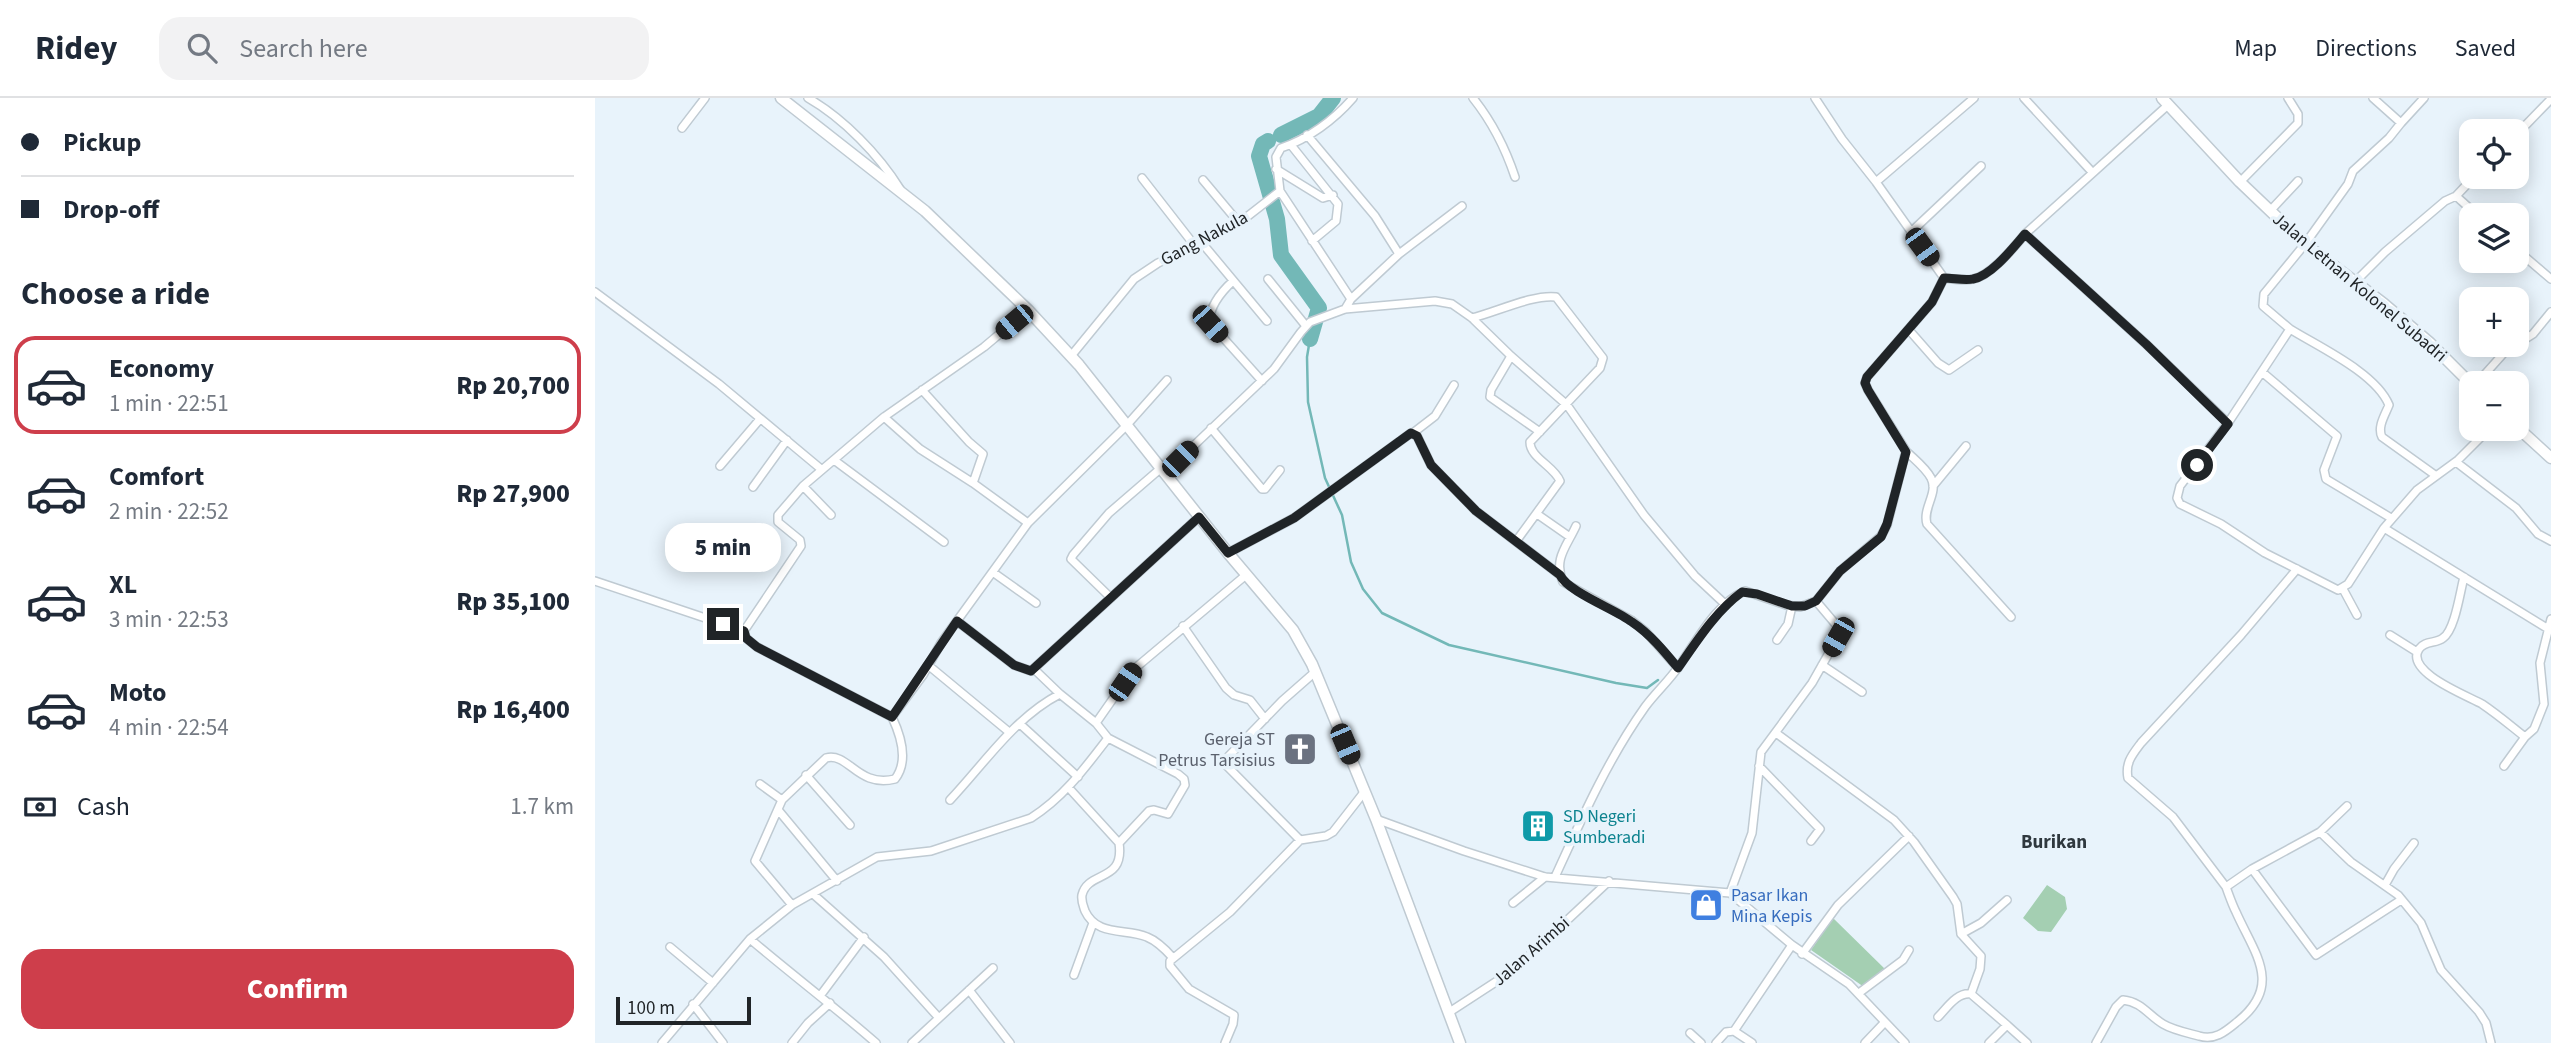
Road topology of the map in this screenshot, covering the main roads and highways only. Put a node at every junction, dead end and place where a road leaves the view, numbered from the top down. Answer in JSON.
{"nodes":[{"id":1,"x":781,"y":98,"type":"edge"},
{"id":2,"x":2165,"y":102,"type":"edge"},
{"id":3,"x":2459,"y":372,"type":"edge"},
{"id":4,"x":2529,"y":438,"type":"edge"},
{"id":5,"x":2551,"y":458,"type":"edge"},
{"id":6,"x":1460,"y":1043,"type":"edge"}],
"edges":[{"from":1,"to":6,"type":"main road"},
{"from":2,"to":3,"type":"main road","name":"Jalan Letnan Kolonel Subadri"},
{"from":4,"to":5,"type":"main road"}]}
